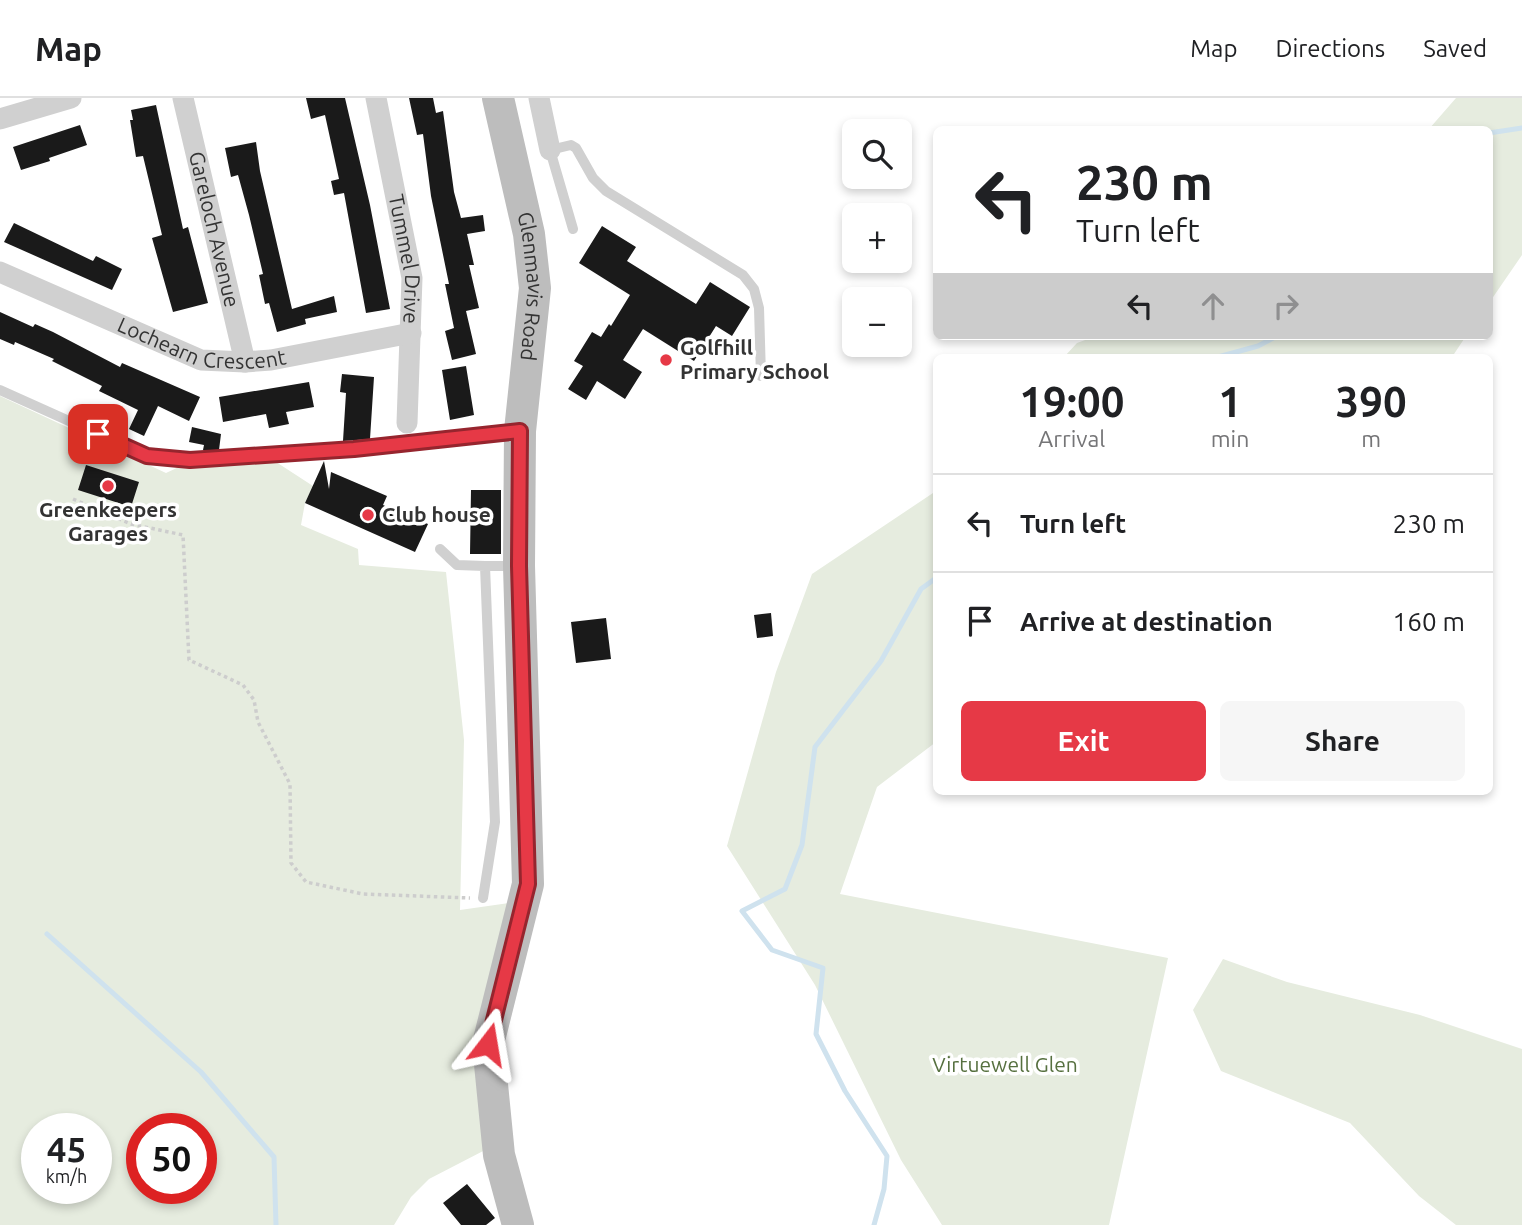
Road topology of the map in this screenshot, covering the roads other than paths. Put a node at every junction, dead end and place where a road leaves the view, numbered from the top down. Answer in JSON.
{"nodes":[{"id":1,"x":71,"y":98,"type":"edge"},
{"id":2,"x":183,"y":98,"type":"edge"},
{"id":3,"x":376,"y":98,"type":"edge"},
{"id":4,"x":539,"y":98,"type":"edge"},
{"id":5,"x":501,"y":99,"type":"edge"},
{"id":6,"x":0,"y":119,"type":"edge"},
{"id":7,"x":550,"y":150,"type":"junction"},
{"id":8,"x":573,"y":229,"type":"dead end"},
{"id":9,"x":0,"y":272,"type":"edge"},
{"id":10,"x":411,"y":333,"type":"junction"},
{"id":11,"x":245,"y":362,"type":"junction"},
{"id":12,"x":761,"y":376,"type":"dead end"},
{"id":13,"x":0,"y":390,"type":"edge"},
{"id":14,"x":407,"y":423,"type":"dead end"},
{"id":15,"x":520,"y":431,"type":"junction"},
{"id":16,"x":440,"y":549,"type":"dead end"},
{"id":17,"x":485,"y":566,"type":"junction"},
{"id":18,"x":519,"y":566,"type":"junction"},
{"id":19,"x":483,"y":898,"type":"road end"},
{"id":20,"x":518,"y":1225,"type":"edge"}],
"edges":[{"from":1,"to":6,"type":"street"},
{"from":2,"to":11,"type":"street","name":"Gareloch Avenue"},
{"from":3,"to":10,"type":"street","name":"Tummel Drive"},
{"from":4,"to":7,"type":"street"},
{"from":5,"to":15,"type":"main road","name":"Glenmavis Road"},
{"from":7,"to":8,"type":"lane"},
{"from":7,"to":12,"type":"lane"},
{"from":9,"to":11,"type":"street","name":"Lochearn Crescent"},
{"from":10,"to":11,"type":"street","name":"Lochearn Crescent"},
{"from":10,"to":14,"type":"street","name":"Tummel Drive"},
{"from":13,"to":15,"type":"lane"},
{"from":15,"to":18,"type":"main road","name":"Glenmavis Road"},
{"from":16,"to":17,"type":"lane"},
{"from":17,"to":18,"type":"lane"},
{"from":17,"to":19,"type":"lane"},
{"from":18,"to":20,"type":"main road","name":"Glenmavis Road"}]}
